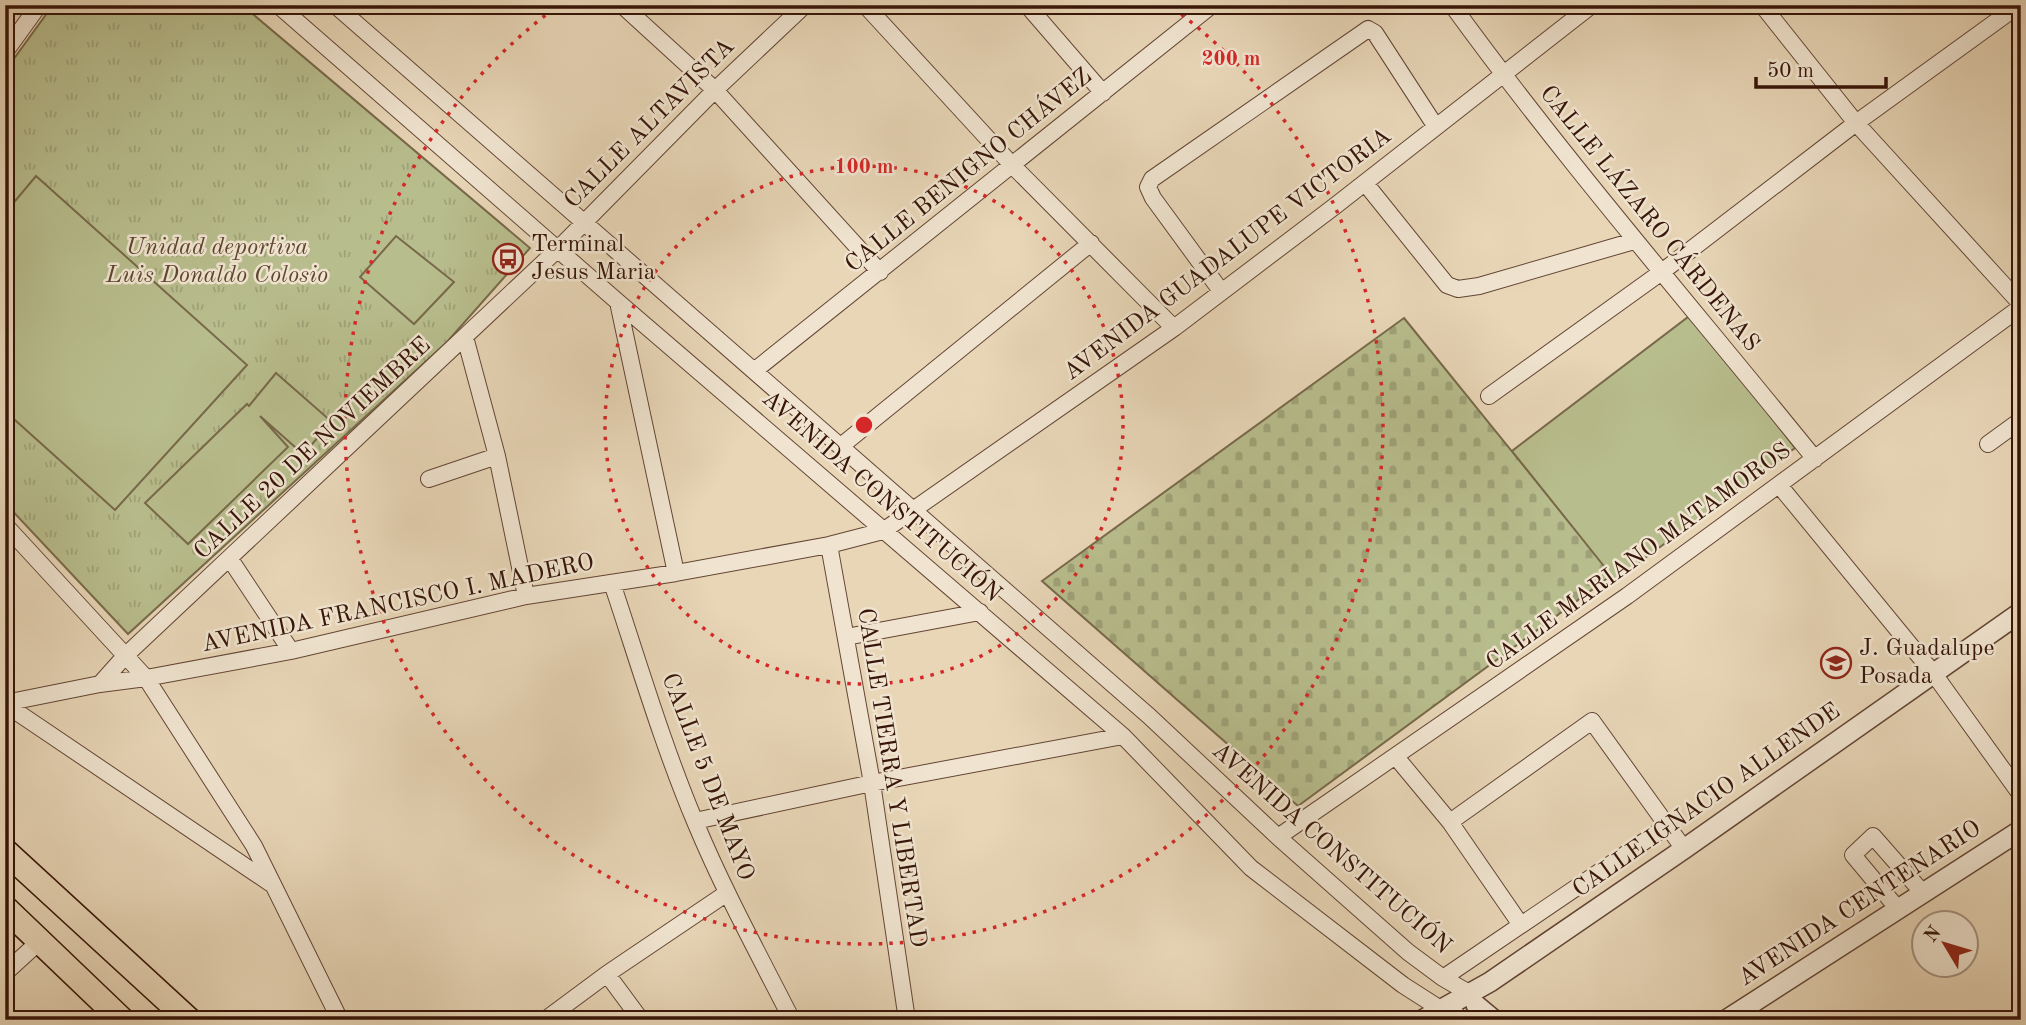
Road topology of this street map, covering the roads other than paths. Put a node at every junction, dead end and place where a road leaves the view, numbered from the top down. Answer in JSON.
{"nodes":[{"id":1,"x":38,"y":5,"type":"edge"},
{"id":2,"x":278,"y":5,"type":"edge"},
{"id":3,"x":335,"y":5,"type":"edge"},
{"id":4,"x":622,"y":5,"type":"edge"},
{"id":5,"x":805,"y":5,"type":"edge"},
{"id":6,"x":865,"y":5,"type":"edge"},
{"id":7,"x":1027,"y":5,"type":"edge"},
{"id":8,"x":1212,"y":5,"type":"edge"},
{"id":9,"x":1452,"y":5,"type":"edge"},
{"id":10,"x":1592,"y":5,"type":"edge"},
{"id":11,"x":1762,"y":5,"type":"edge"},
{"id":12,"x":2019,"y":5,"type":"edge"},
{"id":13,"x":5,"y":52,"type":"edge"},
{"id":14,"x":1503,"y":75,"type":"junction"},
{"id":15,"x":715,"y":90,"type":"junction"},
{"id":16,"x":1102,"y":93,"type":"junction"},
{"id":17,"x":1856,"y":123,"type":"junction"},
{"id":18,"x":1436,"y":127,"type":"junction"},
{"id":19,"x":1012,"y":165,"type":"junction"},
{"id":20,"x":1365,"y":183,"type":"junction"},
{"id":21,"x":583,"y":222,"type":"junction"},
{"id":22,"x":1634,"y":241,"type":"junction"},
{"id":23,"x":1091,"y":243,"type":"junction"},
{"id":24,"x":559,"y":248,"type":"junction"},
{"id":25,"x":1662,"y":271,"type":"junction"},
{"id":26,"x":880,"y":272,"type":"junction"},
{"id":27,"x":1221,"y":291,"type":"junction"},
{"id":28,"x":618,"y":302,"type":"junction"},
{"id":29,"x":2021,"y":305,"type":"edge"},
{"id":30,"x":1174,"y":328,"type":"junction"},
{"id":31,"x":465,"y":337,"type":"junction"},
{"id":32,"x":754,"y":371,"type":"junction"},
{"id":33,"x":1489,"y":396,"type":"dead end"},
{"id":34,"x":2021,"y":420,"type":"edge"},
{"id":35,"x":1988,"y":444,"type":"dead end"},
{"id":36,"x":841,"y":446,"type":"junction"},
{"id":37,"x":497,"y":456,"type":"junction"},
{"id":38,"x":1815,"y":458,"type":"junction"},
{"id":39,"x":429,"y":479,"type":"dead end"},
{"id":40,"x":1779,"y":485,"type":"junction"},
{"id":41,"x":914,"y":509,"type":"junction"},
{"id":42,"x":5,"y":525,"type":"edge"},
{"id":43,"x":883,"y":531,"type":"junction"},
{"id":44,"x":829,"y":545,"type":"junction"},
{"id":45,"x":230,"y":559,"type":"junction"},
{"id":46,"x":676,"y":573,"type":"junction"},
{"id":47,"x":612,"y":583,"type":"junction"},
{"id":48,"x":526,"y":596,"type":"junction"},
{"id":49,"x":980,"y":612,"type":"junction"},
{"id":50,"x":2021,"y":612,"type":"edge"},
{"id":51,"x":846,"y":638,"type":"junction"},
{"id":52,"x":291,"y":651,"type":"junction"},
{"id":53,"x":125,"y":656,"type":"junction"},
{"id":54,"x":1934,"y":674,"type":"junction"},
{"id":55,"x":146,"y":678,"type":"junction"},
{"id":56,"x":100,"y":684,"type":"junction"},
{"id":57,"x":5,"y":704,"type":"edge"},
{"id":58,"x":1123,"y":736,"type":"junction"},
{"id":59,"x":1396,"y":757,"type":"junction"},
{"id":60,"x":872,"y":782,"type":"junction"},
{"id":61,"x":2021,"y":795,"type":"edge"},
{"id":62,"x":695,"y":821,"type":"junction"},
{"id":63,"x":1450,"y":822,"type":"junction"},
{"id":64,"x":1667,"y":827,"type":"junction"},
{"id":65,"x":2021,"y":830,"type":"edge"},
{"id":66,"x":1278,"y":837,"type":"junction"},
{"id":67,"x":1684,"y":849,"type":"junction"},
{"id":68,"x":5,"y":850,"type":"edge"},
{"id":69,"x":272,"y":884,"type":"junction"},
{"id":70,"x":727,"y":893,"type":"junction"},
{"id":71,"x":1923,"y":893,"type":"junction"},
{"id":72,"x":5,"y":908,"type":"edge"},
{"id":73,"x":1898,"y":909,"type":"junction"},
{"id":74,"x":1521,"y":925,"type":"junction"},
{"id":75,"x":41,"y":940,"type":"junction"},
{"id":76,"x":5,"y":973,"type":"edge"},
{"id":77,"x":607,"y":974,"type":"junction"},
{"id":78,"x":1443,"y":978,"type":"junction"},
{"id":79,"x":1472,"y":999,"type":"junction"},
{"id":80,"x":1449,"y":1015,"type":"edge"},
{"id":81,"x":122,"y":1020,"type":"edge"},
{"id":82,"x":189,"y":1020,"type":"edge"},
{"id":83,"x":340,"y":1020,"type":"edge"},
{"id":84,"x":545,"y":1020,"type":"edge"},
{"id":85,"x":641,"y":1020,"type":"edge"},
{"id":86,"x":792,"y":1020,"type":"edge"},
{"id":87,"x":907,"y":1020,"type":"edge"},
{"id":88,"x":1422,"y":1020,"type":"edge"},
{"id":89,"x":1494,"y":1020,"type":"edge"},
{"id":90,"x":1726,"y":1020,"type":"edge"}],
"edges":[{"from":1,"to":13,"type":"street"},
{"from":2,"to":24,"type":"street","name":"AVENIDA CONSTITUCIÓN"},
{"from":3,"to":21,"type":"street","name":"AVENIDA CONSTITUCIÓN"},
{"from":4,"to":15,"type":"street"},
{"from":5,"to":15,"type":"street","name":"CALLE ALTAVISTA"},
{"from":6,"to":19,"type":"street"},
{"from":7,"to":16,"type":"street"},
{"from":8,"to":16,"type":"street","name":"CALLE BENIGNO CHÁVEZ"},
{"from":9,"to":14,"type":"street","name":"CALLE LÁZARO CÁRDENAS"},
{"from":10,"to":14,"type":"street","name":"AVENIDA GUADALUPE VICTORIA"},
{"from":11,"to":17,"type":"street"},
{"from":12,"to":17,"type":"street"},
{"from":14,"to":18,"type":"street","name":"AVENIDA GUADALUPE VICTORIA"},
{"from":14,"to":22,"type":"street","name":"CALLE LÁZARO CÁRDENAS"},
{"from":15,"to":21,"type":"street","name":"CALLE ALTAVISTA"},
{"from":15,"to":26,"type":"street"},
{"from":16,"to":19,"type":"street","name":"CALLE BENIGNO CHÁVEZ"},
{"from":17,"to":25,"type":"street"},
{"from":17,"to":29,"type":"street"},
{"from":18,"to":20,"type":"street","name":"AVENIDA GUADALUPE VICTORIA"},
{"from":18,"to":27,"type":"street"},
{"from":19,"to":23,"type":"street"},
{"from":19,"to":26,"type":"street","name":"CALLE BENIGNO CHÁVEZ"},
{"from":20,"to":22,"type":"street"},
{"from":20,"to":27,"type":"street","name":"AVENIDA GUADALUPE VICTORIA"},
{"from":21,"to":24,"type":"street","name":"CALLE ALTAVISTA"},
{"from":21,"to":32,"type":"street","name":"AVENIDA CONSTITUCIÓN"},
{"from":22,"to":25,"type":"street","name":"CALLE LÁZARO CÁRDENAS"},
{"from":23,"to":30,"type":"street"},
{"from":23,"to":36,"type":"street"},
{"from":24,"to":28,"type":"street","name":"AVENIDA CONSTITUCIÓN"},
{"from":24,"to":31,"type":"street","name":"CALLE 20 DE NOVIEMBRE"},
{"from":25,"to":33,"type":"street"},
{"from":25,"to":38,"type":"street","name":"CALLE LÁZARO CÁRDENAS"},
{"from":26,"to":32,"type":"street","name":"CALLE BENIGNO CHÁVEZ"},
{"from":27,"to":30,"type":"street","name":"AVENIDA GUADALUPE VICTORIA"},
{"from":28,"to":43,"type":"street","name":"AVENIDA CONSTITUCIÓN"},
{"from":28,"to":46,"type":"street"},
{"from":29,"to":38,"type":"street","name":"CALLE MARIANO MATAMOROS"},
{"from":30,"to":41,"type":"street","name":"AVENIDA GUADALUPE VICTORIA"},
{"from":31,"to":37,"type":"street"},
{"from":31,"to":45,"type":"street","name":"CALLE 20 DE NOVIEMBRE"},
{"from":32,"to":36,"type":"street","name":"AVENIDA CONSTITUCIÓN"},
{"from":34,"to":35,"type":"street"},
{"from":36,"to":41,"type":"street","name":"AVENIDA CONSTITUCIÓN"},
{"from":37,"to":39,"type":"street"},
{"from":37,"to":48,"type":"street"},
{"from":38,"to":40,"type":"street","name":"CALLE MARIANO MATAMOROS"},
{"from":40,"to":54,"type":"street"},
{"from":40,"to":59,"type":"street","name":"CALLE MARIANO MATAMOROS"},
{"from":41,"to":43,"type":"street","name":"AVENIDA GUADALUPE VICTORIA"},
{"from":41,"to":66,"type":"street","name":"AVENIDA CONSTITUCIÓN"},
{"from":42,"to":53,"type":"street"},
{"from":43,"to":44,"type":"street","name":"AVENIDA FRANCISCO I. MADERO"},
{"from":43,"to":49,"type":"street","name":"AVENIDA CONSTITUCIÓN"},
{"from":44,"to":46,"type":"street","name":"AVENIDA FRANCISCO I. MADERO"},
{"from":44,"to":51,"type":"street","name":"CALLE TIERRA Y LIBERTAD"},
{"from":45,"to":52,"type":"street"},
{"from":45,"to":53,"type":"street","name":"CALLE 20 DE NOVIEMBRE"},
{"from":46,"to":47,"type":"street","name":"AVENIDA FRANCISCO I. MADERO"},
{"from":47,"to":48,"type":"street","name":"AVENIDA FRANCISCO I. MADERO"},
{"from":47,"to":62,"type":"street","name":"CALLE 5 DE MAYO"},
{"from":48,"to":52,"type":"street","name":"AVENIDA FRANCISCO I. MADERO"},
{"from":49,"to":51,"type":"street"},
{"from":49,"to":58,"type":"street","name":"AVENIDA CONSTITUCIÓN"},
{"from":50,"to":54,"type":"street","name":"CALLE IGNACIO ALLENDE"},
{"from":51,"to":60,"type":"street","name":"CALLE TIERRA Y LIBERTAD"},
{"from":52,"to":55,"type":"street","name":"AVENIDA FRANCISCO I. MADERO"},
{"from":53,"to":55,"type":"street"},
{"from":53,"to":56,"type":"street","name":"CALLE 20 DE NOVIEMBRE"},
{"from":54,"to":61,"type":"street"},
{"from":54,"to":67,"type":"street","name":"CALLE IGNACIO ALLENDE"},
{"from":55,"to":56,"type":"street","name":"AVENIDA FRANCISCO I. MADERO"},
{"from":55,"to":69,"type":"street"},
{"from":56,"to":57,"type":"street","name":"AVENIDA FRANCISCO I. MADERO"},
{"from":57,"to":69,"type":"street"},
{"from":58,"to":60,"type":"street"},
{"from":58,"to":80,"type":"street","name":"AVENIDA CONSTITUCIÓN"},
{"from":59,"to":63,"type":"street"},
{"from":59,"to":66,"type":"street","name":"CALLE MARIANO MATAMOROS"},
{"from":60,"to":62,"type":"street"},
{"from":60,"to":87,"type":"street","name":"CALLE TIERRA Y LIBERTAD"},
{"from":62,"to":70,"type":"street","name":"CALLE 5 DE MAYO"},
{"from":63,"to":64,"type":"street"},
{"from":63,"to":74,"type":"street"},
{"from":64,"to":67,"type":"street"},
{"from":64,"to":74,"type":"street"},
{"from":65,"to":71,"type":"street","name":"AVENIDA CENTENARIO"},
{"from":66,"to":78,"type":"street","name":"AVENIDA CONSTITUCIÓN"},
{"from":67,"to":79,"type":"street","name":"CALLE IGNACIO ALLENDE"},
{"from":68,"to":82,"type":"main road"},
{"from":69,"to":83,"type":"street"},
{"from":70,"to":77,"type":"street"},
{"from":70,"to":86,"type":"street","name":"CALLE 5 DE MAYO"},
{"from":71,"to":73,"type":"street","name":"AVENIDA CENTENARIO"},
{"from":71,"to":73,"type":"street"},
{"from":72,"to":75,"type":"main road"},
{"from":73,"to":90,"type":"street","name":"AVENIDA CENTENARIO"},
{"from":74,"to":78,"type":"street"},
{"from":75,"to":76,"type":"street"},
{"from":75,"to":81,"type":"main road"},
{"from":77,"to":84,"type":"street"},
{"from":77,"to":85,"type":"street"},
{"from":78,"to":79,"type":"street","name":"AVENIDA CONSTITUCIÓN"},
{"from":79,"to":80,"type":"street"},
{"from":79,"to":89,"type":"street"},
{"from":80,"to":88,"type":"street"}]}
